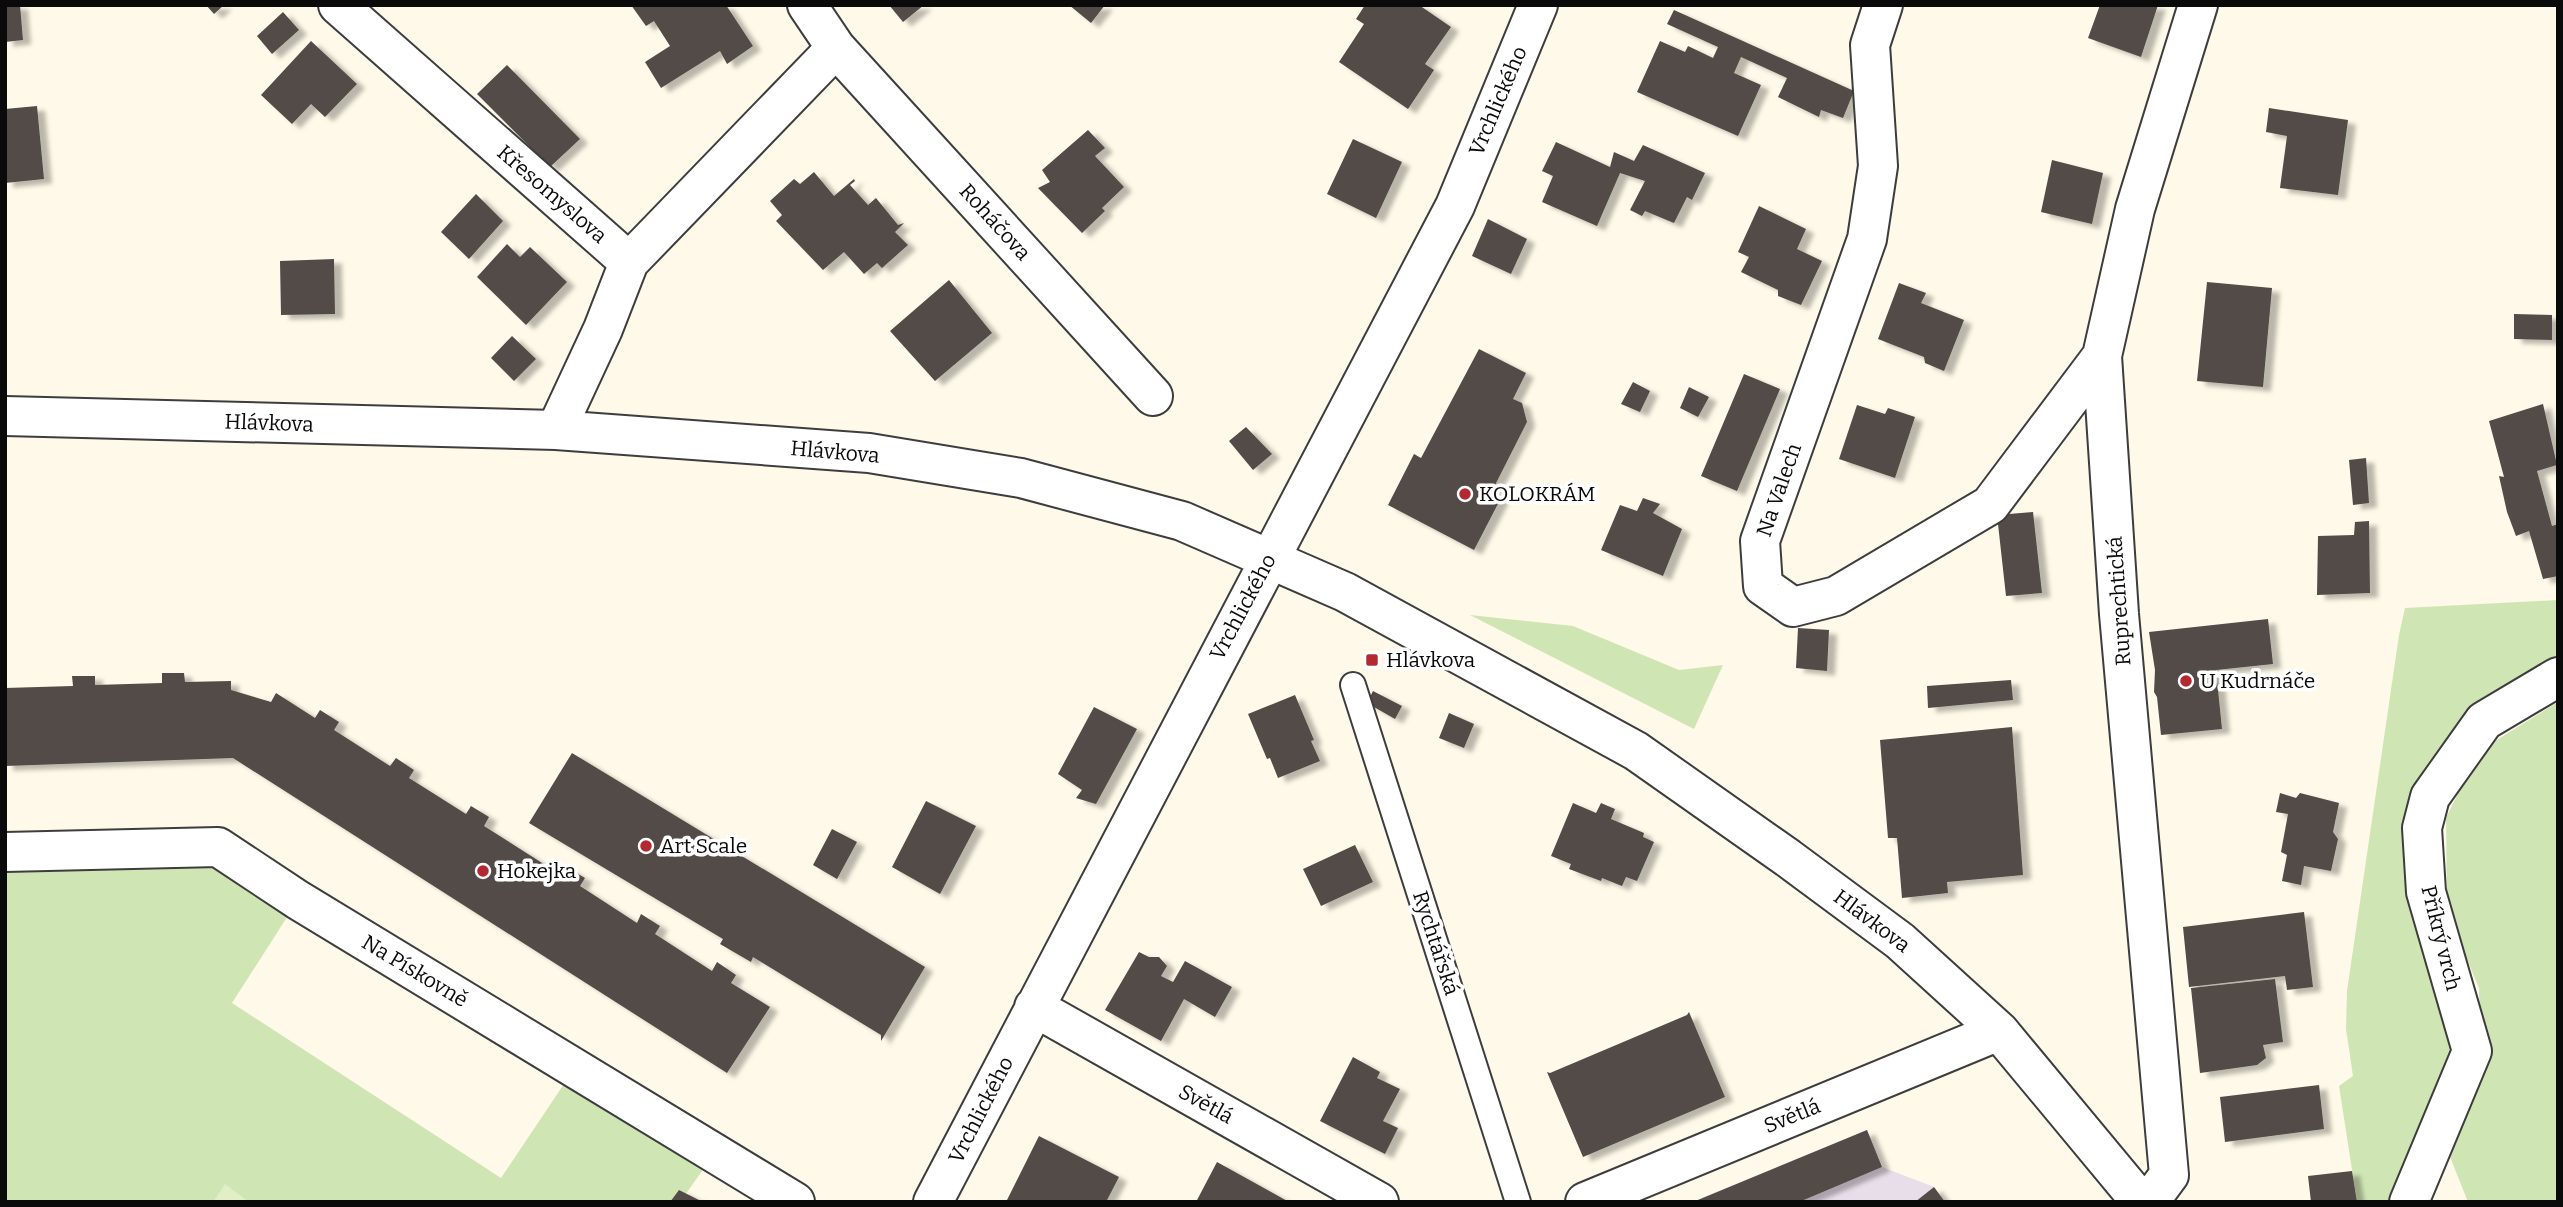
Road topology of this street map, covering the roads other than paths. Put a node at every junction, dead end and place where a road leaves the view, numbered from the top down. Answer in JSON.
{"nodes":[{"id":1,"x":338,"y":5,"type":"edge"},
{"id":2,"x":807,"y":5,"type":"edge"},
{"id":3,"x":1538,"y":5,"type":"edge"},
{"id":4,"x":1883,"y":5,"type":"edge"},
{"id":5,"x":2198,"y":5,"type":"edge"},
{"id":6,"x":836,"y":48,"type":"junction"},
{"id":7,"x":629,"y":261,"type":"junction"},
{"id":8,"x":2102,"y":356,"type":"junction"},
{"id":9,"x":1153,"y":396,"type":"dead end"},
{"id":10,"x":5,"y":416,"type":"edge"},
{"id":11,"x":556,"y":430,"type":"junction"},
{"id":12,"x":1268,"y":559,"type":"junction"},
{"id":13,"x":2558,"y":677,"type":"edge"},
{"id":14,"x":1353,"y":685,"type":"dead end"},
{"id":15,"x":5,"y":852,"type":"edge"},
{"id":16,"x":1034,"y":1007,"type":"junction"},
{"id":17,"x":1999,"y":1031,"type":"junction"},
{"id":18,"x":795,"y":1202,"type":"edge"},
{"id":19,"x":933,"y":1202,"type":"edge"},
{"id":20,"x":1379,"y":1202,"type":"edge"},
{"id":21,"x":1518,"y":1202,"type":"edge"},
{"id":22,"x":1585,"y":1202,"type":"edge"},
{"id":23,"x":2141,"y":1202,"type":"edge"},
{"id":24,"x":2149,"y":1202,"type":"edge"},
{"id":25,"x":2409,"y":1202,"type":"edge"}],
"edges":[{"from":1,"to":7,"type":"street","name":"Křesomyslova"},
{"from":2,"to":6,"type":"street","name":"Roháčova"},
{"from":3,"to":12,"type":"street","name":"Vrchlického"},
{"from":4,"to":8,"type":"street","name":"Na Valech"},
{"from":5,"to":8,"type":"street","name":"Ruprechtická"},
{"from":6,"to":7,"type":"street"},
{"from":6,"to":9,"type":"street","name":"Roháčova"},
{"from":7,"to":11,"type":"street"},
{"from":8,"to":24,"type":"street","name":"Ruprechtická"},
{"from":10,"to":11,"type":"street","name":"Hlávkova"},
{"from":11,"to":12,"type":"street","name":"Hlávkova"},
{"from":12,"to":16,"type":"street","name":"Vrchlického"},
{"from":12,"to":17,"type":"street","name":"Hlávkova"},
{"from":13,"to":25,"type":"street","name":"Příkrý vrch"},
{"from":14,"to":21,"type":"lane","name":"Rychtářská"},
{"from":15,"to":18,"type":"street","name":"Na Pískovně"},
{"from":16,"to":19,"type":"street","name":"Vrchlického"},
{"from":16,"to":20,"type":"street","name":"Světlá"},
{"from":17,"to":22,"type":"street","name":"Světlá"},
{"from":17,"to":23,"type":"street","name":"Hlávkova"}]}
